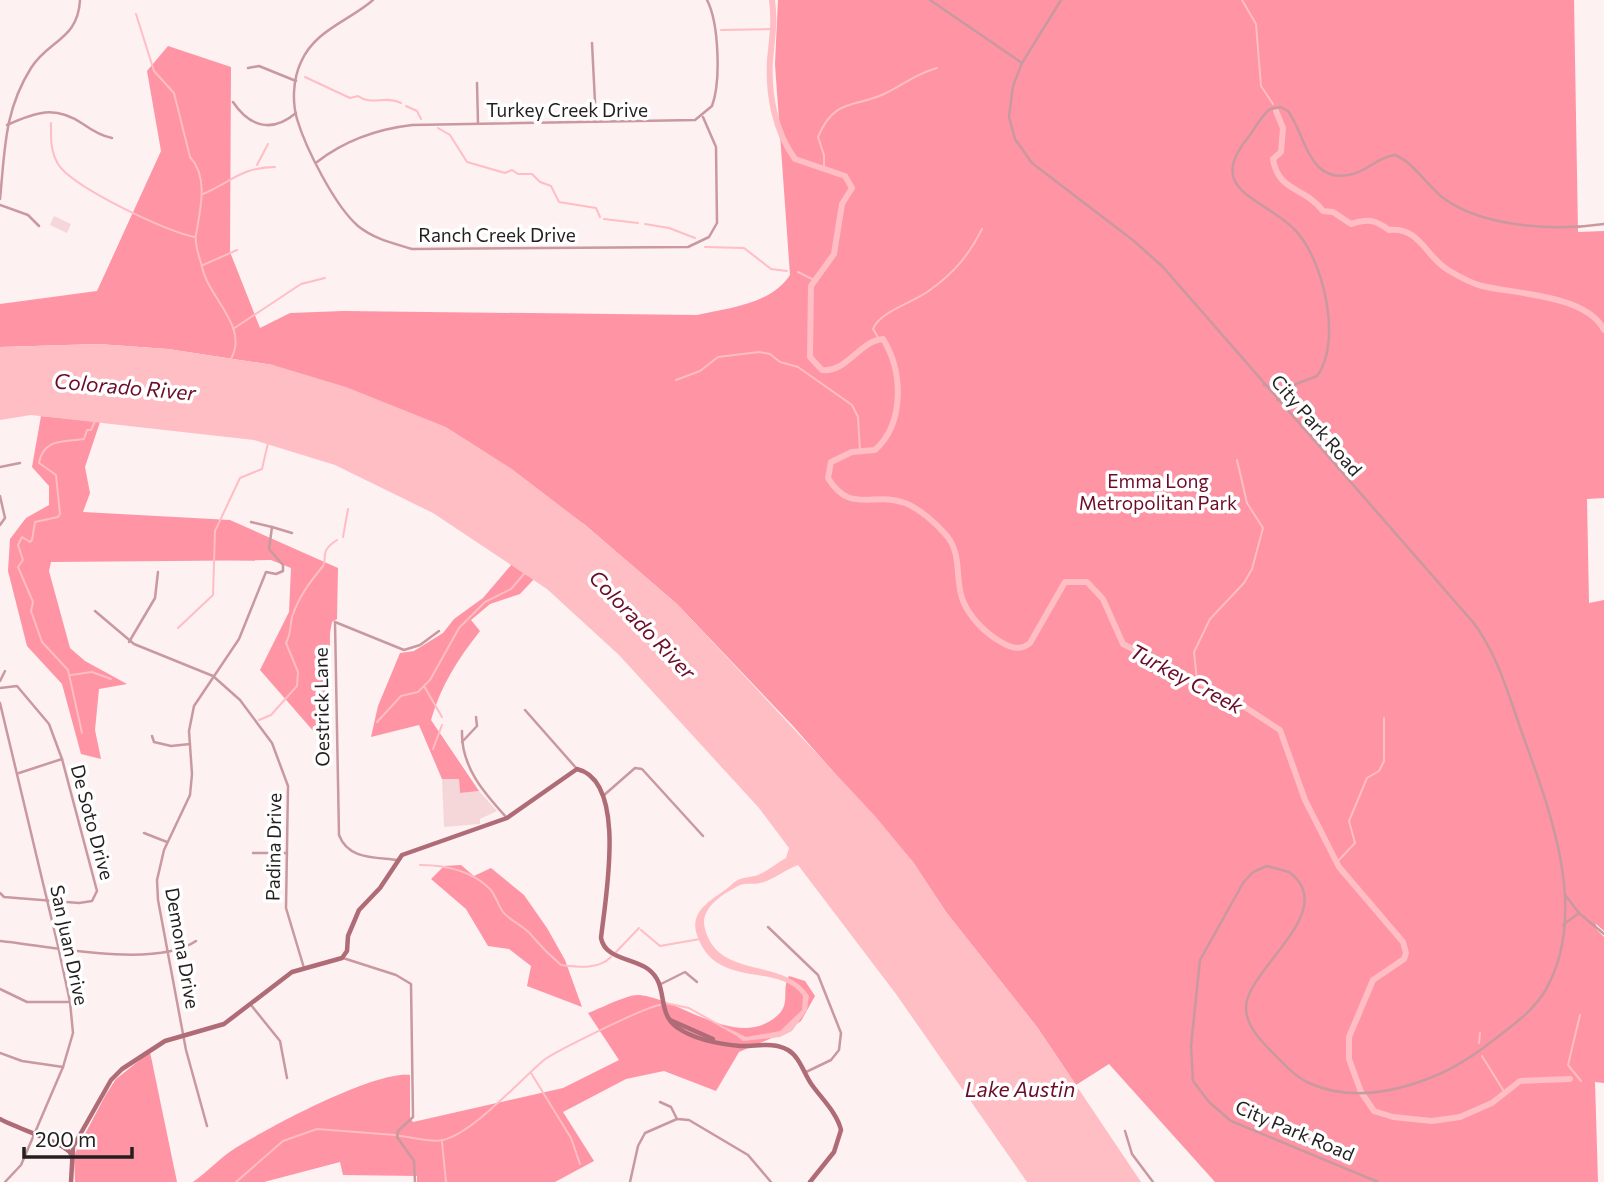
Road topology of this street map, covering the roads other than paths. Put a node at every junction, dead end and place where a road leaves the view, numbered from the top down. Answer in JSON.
{"nodes":[{"id":1,"x":80,"y":0,"type":"edge"},
{"id":2,"x":373,"y":0,"type":"edge"},
{"id":3,"x":707,"y":0,"type":"edge"},
{"id":4,"x":930,"y":0,"type":"edge"},
{"id":5,"x":1061,"y":0,"type":"edge"},
{"id":6,"x":592,"y":43,"type":"dead end"},
{"id":7,"x":1022,"y":63,"type":"junction"},
{"id":8,"x":248,"y":68,"type":"dead end"},
{"id":9,"x":296,"y":81,"type":"junction"},
{"id":10,"x":477,"y":83,"type":"dead end"},
{"id":11,"x":233,"y":102,"type":"dead end"},
{"id":12,"x":296,"y":113,"type":"junction"},
{"id":13,"x":703,"y":117,"type":"junction"},
{"id":14,"x":596,"y":122,"type":"junction"},
{"id":15,"x":478,"y":123,"type":"junction"},
{"id":16,"x":6,"y":126,"type":"junction"},
{"id":17,"x":112,"y":138,"type":"dead end"},
{"id":18,"x":317,"y":162,"type":"junction"},
{"id":19,"x":0,"y":199,"type":"edge"},
{"id":20,"x":0,"y":205,"type":"edge"},
{"id":21,"x":1604,"y":224,"type":"edge"},
{"id":22,"x":39,"y":226,"type":"dead end"},
{"id":23,"x":1263,"y":385,"type":"junction"},
{"id":24,"x":1283,"y":389,"type":"junction"},
{"id":25,"x":1276,"y":400,"type":"junction"},
{"id":26,"x":20,"y":463,"type":"dead end"},
{"id":27,"x":0,"y":467,"type":"edge"},
{"id":28,"x":0,"y":496,"type":"edge"},
{"id":29,"x":1,"y":510,"type":"edge"},
{"id":30,"x":251,"y":522,"type":"dead end"},
{"id":31,"x":0,"y":525,"type":"edge"},
{"id":32,"x":272,"y":527,"type":"junction"},
{"id":33,"x":292,"y":533,"type":"dead end"},
{"id":34,"x":158,"y":572,"type":"dead end"},
{"id":35,"x":95,"y":611,"type":"dead end"},
{"id":36,"x":439,"y":631,"type":"dead end"},
{"id":37,"x":129,"y":642,"type":"junction"},
{"id":38,"x":5,"y":671,"type":"dead end"},
{"id":39,"x":213,"y":676,"type":"junction"},
{"id":40,"x":0,"y":681,"type":"edge"},
{"id":41,"x":0,"y":688,"type":"edge"},
{"id":42,"x":0,"y":703,"type":"edge"},
{"id":43,"x":525,"y":709,"type":"dead end"},
{"id":44,"x":476,"y":717,"type":"dead end"},
{"id":45,"x":462,"y":731,"type":"dead end"},
{"id":46,"x":152,"y":736,"type":"dead end"},
{"id":47,"x":462,"y":742,"type":"junction"},
{"id":48,"x":190,"y":744,"type":"junction"},
{"id":49,"x":62,"y":759,"type":"junction"},
{"id":50,"x":577,"y":768,"type":"junction"},
{"id":51,"x":18,"y":773,"type":"junction"},
{"id":52,"x":603,"y":796,"type":"junction"},
{"id":53,"x":507,"y":818,"type":"junction"},
{"id":54,"x":144,"y":833,"type":"dead end"},
{"id":55,"x":703,"y":836,"type":"dead end"},
{"id":56,"x":167,"y":842,"type":"junction"},
{"id":57,"x":253,"y":853,"type":"dead end"},
{"id":58,"x":287,"y":853,"type":"junction"},
{"id":59,"x":397,"y":860,"type":"junction"},
{"id":60,"x":0,"y":893,"type":"edge"},
{"id":61,"x":1564,"y":893,"type":"junction"},
{"id":62,"x":46,"y":900,"type":"junction"},
{"id":63,"x":1579,"y":913,"type":"junction"},
{"id":64,"x":1563,"y":925,"type":"junction"},
{"id":65,"x":768,"y":927,"type":"dead end"},
{"id":66,"x":1604,"y":934,"type":"edge"},
{"id":67,"x":0,"y":941,"type":"edge"},
{"id":68,"x":196,"y":942,"type":"dead end"},
{"id":69,"x":58,"y":946,"type":"junction"},
{"id":70,"x":167,"y":952,"type":"junction"},
{"id":71,"x":342,"y":958,"type":"junction"},
{"id":72,"x":304,"y":968,"type":"junction"},
{"id":73,"x":697,"y":982,"type":"dead end"},
{"id":74,"x":661,"y":984,"type":"junction"},
{"id":75,"x":0,"y":989,"type":"edge"},
{"id":76,"x":70,"y":1002,"type":"junction"},
{"id":77,"x":251,"y":1005,"type":"junction"},
{"id":78,"x":184,"y":1036,"type":"junction"},
{"id":79,"x":0,"y":1053,"type":"edge"},
{"id":80,"x":63,"y":1067,"type":"junction"},
{"id":81,"x":804,"y":1073,"type":"junction"},
{"id":82,"x":287,"y":1079,"type":"dead end"},
{"id":83,"x":660,"y":1102,"type":"dead end"},
{"id":84,"x":0,"y":1119,"type":"edge"},
{"id":85,"x":677,"y":1119,"type":"junction"},
{"id":86,"x":207,"y":1126,"type":"dead end"},
{"id":87,"x":1125,"y":1131,"type":"dead end"},
{"id":88,"x":33,"y":1136,"type":"junction"},
{"id":89,"x":71,"y":1155,"type":"junction"},
{"id":90,"x":5,"y":1182,"type":"edge"},
{"id":91,"x":71,"y":1182,"type":"edge"},
{"id":92,"x":415,"y":1182,"type":"edge"},
{"id":93,"x":630,"y":1182,"type":"edge"},
{"id":94,"x":771,"y":1182,"type":"edge"},
{"id":95,"x":810,"y":1182,"type":"edge"},
{"id":96,"x":1153,"y":1182,"type":"edge"},
{"id":97,"x":1378,"y":1182,"type":"edge"}],
"edges":[{"from":1,"to":16,"type":"street"},
{"from":2,"to":9,"type":"street","name":"Ranch Creek Drive"},
{"from":3,"to":13,"type":"street"},
{"from":4,"to":7,"type":"street"},
{"from":5,"to":7,"type":"street","name":"City Park Road"},
{"from":6,"to":14,"type":"street"},
{"from":7,"to":23,"type":"street","name":"City Park Road"},
{"from":8,"to":9,"type":"street"},
{"from":9,"to":12,"type":"street","name":"Ranch Creek Drive"},
{"from":10,"to":15,"type":"street"},
{"from":11,"to":12,"type":"street"},
{"from":12,"to":18,"type":"street","name":"Ranch Creek Drive"},
{"from":13,"to":14,"type":"street","name":"Turkey Creek Drive"},
{"from":13,"to":18,"type":"street","name":"Ranch Creek Drive"},
{"from":14,"to":15,"type":"street","name":"Turkey Creek Drive"},
{"from":15,"to":18,"type":"street","name":"Turkey Creek Drive"},
{"from":16,"to":17,"type":"street"},
{"from":16,"to":19,"type":"street"},
{"from":20,"to":22,"type":"street"},
{"from":21,"to":24,"type":"street"},
{"from":23,"to":24,"type":"street"},
{"from":23,"to":25,"type":"street","name":"City Park Road"},
{"from":24,"to":25,"type":"street"},
{"from":25,"to":61,"type":"street","name":"City Park Road"},
{"from":26,"to":27,"type":"street"},
{"from":28,"to":29,"type":"street"},
{"from":29,"to":31,"type":"street"},
{"from":30,"to":32,"type":"street"},
{"from":32,"to":33,"type":"street"},
{"from":32,"to":39,"type":"street","name":"Demona Drive"},
{"from":34,"to":37,"type":"street"},
{"from":35,"to":37,"type":"street","name":"Padina Drive"},
{"from":36,"to":59,"type":"street","name":"Oestrick Lane"},
{"from":37,"to":39,"type":"street","name":"Padina Drive"},
{"from":38,"to":40,"type":"street"},
{"from":39,"to":48,"type":"street","name":"Demona Drive"},
{"from":39,"to":58,"type":"street","name":"Padina Drive"},
{"from":41,"to":49,"type":"street","name":"De Soto Drive"},
{"from":42,"to":51,"type":"street","name":"San Juan Drive"},
{"from":43,"to":50,"type":"street"},
{"from":44,"to":47,"type":"street"},
{"from":45,"to":47,"type":"street"},
{"from":46,"to":48,"type":"street"},
{"from":47,"to":53,"type":"street"},
{"from":48,"to":56,"type":"street","name":"Demona Drive"},
{"from":49,"to":51,"type":"street"},
{"from":49,"to":62,"type":"street","name":"De Soto Drive"},
{"from":50,"to":52,"type":"street"},
{"from":50,"to":53,"type":"street"},
{"from":51,"to":62,"type":"street","name":"San Juan Drive"},
{"from":52,"to":55,"type":"street"},
{"from":52,"to":74,"type":"street"},
{"from":53,"to":59,"type":"street"},
{"from":54,"to":56,"type":"street"},
{"from":56,"to":70,"type":"street","name":"Demona Drive"},
{"from":57,"to":58,"type":"street"},
{"from":58,"to":72,"type":"street","name":"Padina Drive"},
{"from":59,"to":71,"type":"street"},
{"from":60,"to":62,"type":"street","name":"De Soto Drive"},
{"from":61,"to":63,"type":"street"},
{"from":61,"to":64,"type":"street","name":"City Park Road"},
{"from":62,"to":69,"type":"street","name":"San Juan Drive"},
{"from":63,"to":64,"type":"street"},
{"from":63,"to":66,"type":"street"},
{"from":64,"to":97,"type":"street","name":"City Park Road"},
{"from":65,"to":81,"type":"street"},
{"from":67,"to":69,"type":"street"},
{"from":68,"to":70,"type":"street"},
{"from":69,"to":70,"type":"street"},
{"from":69,"to":76,"type":"street","name":"San Juan Drive"},
{"from":70,"to":78,"type":"street","name":"Demona Drive"},
{"from":71,"to":72,"type":"street"},
{"from":71,"to":92,"type":"street"},
{"from":72,"to":77,"type":"street"},
{"from":73,"to":74,"type":"street"},
{"from":74,"to":81,"type":"street"},
{"from":75,"to":76,"type":"street"},
{"from":76,"to":80,"type":"street","name":"San Juan Drive"},
{"from":77,"to":78,"type":"street"},
{"from":77,"to":82,"type":"street"},
{"from":78,"to":86,"type":"street","name":"Demona Drive"},
{"from":78,"to":89,"type":"street"},
{"from":79,"to":80,"type":"street"},
{"from":80,"to":88,"type":"street","name":"San Juan Drive"},
{"from":81,"to":95,"type":"street"},
{"from":83,"to":85,"type":"street"},
{"from":84,"to":88,"type":"street"},
{"from":85,"to":93,"type":"street"},
{"from":85,"to":94,"type":"street"},
{"from":87,"to":96,"type":"street"},
{"from":88,"to":89,"type":"street"},
{"from":88,"to":90,"type":"street","name":"San Juan Drive"},
{"from":89,"to":91,"type":"street"}]}
